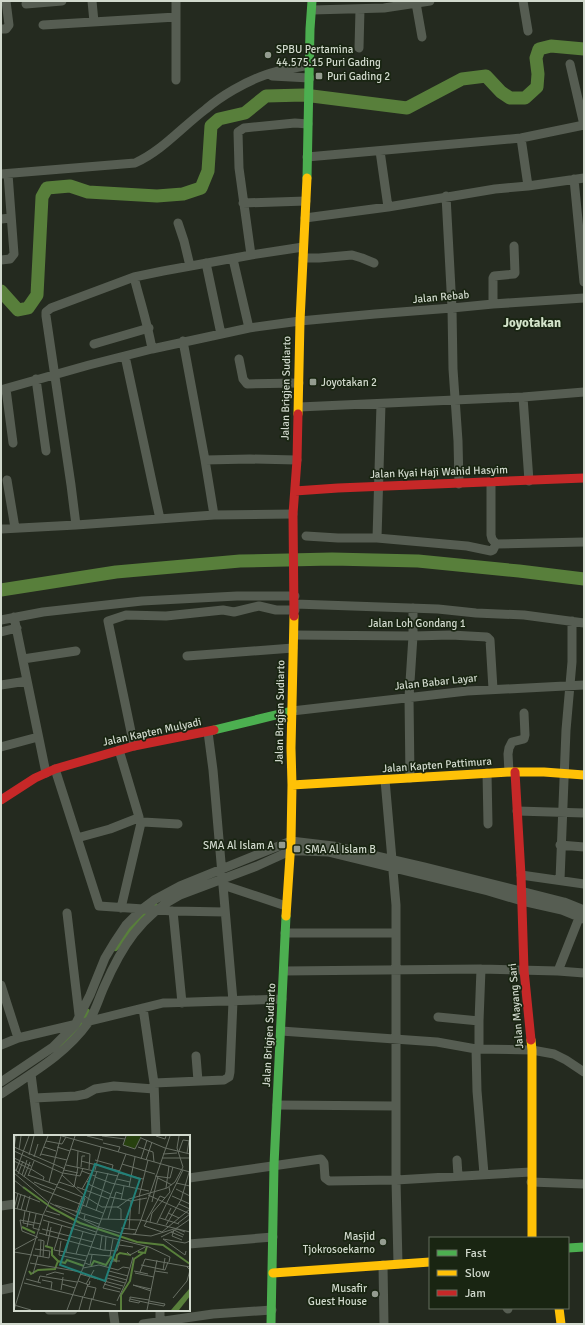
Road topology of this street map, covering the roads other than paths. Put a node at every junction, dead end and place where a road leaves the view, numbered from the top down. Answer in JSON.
{"nodes":[{"id":1,"x":6,"y":1,"type":"edge"},
{"id":2,"x":62,"y":1,"type":"edge"},
{"id":3,"x":92,"y":1,"type":"edge"},
{"id":4,"x":176,"y":1,"type":"edge"},
{"id":5,"x":430,"y":1,"type":"edge"},
{"id":6,"x":523,"y":1,"type":"edge"},
{"id":7,"x":405,"y":3,"type":"edge"},
{"id":8,"x":416,"y":3,"type":"junction"},
{"id":9,"x":26,"y":4,"type":"dead end"},
{"id":10,"x":312,"y":6,"type":"edge"},
{"id":11,"x":360,"y":9,"type":"junction"},
{"id":12,"x":176,"y":17,"type":"junction"},
{"id":13,"x":94,"y":22,"type":"junction"},
{"id":14,"x":43,"y":25,"type":"dead end"},
{"id":15,"x":1,"y":30,"type":"edge"},
{"id":16,"x":528,"y":31,"type":"dead end"},
{"id":17,"x":422,"y":37,"type":"dead end"},
{"id":18,"x":359,"y":48,"type":"dead end"},
{"id":19,"x":570,"y":64,"type":"dead end"},
{"id":20,"x":310,"y":65,"type":"junction"},
{"id":21,"x":263,"y":76,"type":"junction"},
{"id":22,"x":176,"y":80,"type":"dead end"},
{"id":23,"x":310,"y":82,"type":"junction"},
{"id":24,"x":308,"y":124,"type":"junction"},
{"id":25,"x":584,"y":125,"type":"edge"},
{"id":26,"x":521,"y":138,"type":"junction"},
{"id":27,"x":380,"y":151,"type":"junction"},
{"id":28,"x":307,"y":157,"type":"junction"},
{"id":29,"x":5,"y":174,"type":"edge"},
{"id":30,"x":584,"y":178,"type":"edge"},
{"id":31,"x":574,"y":179,"type":"junction"},
{"id":32,"x":528,"y":186,"type":"junction"},
{"id":33,"x":446,"y":196,"type":"junction"},
{"id":34,"x":306,"y":201,"type":"junction"},
{"id":35,"x":243,"y":203,"type":"junction"},
{"id":36,"x":388,"y":207,"type":"junction"},
{"id":37,"x":11,"y":218,"type":"junction"},
{"id":38,"x":304,"y":218,"type":"junction"},
{"id":39,"x":1,"y":219,"type":"edge"},
{"id":40,"x":178,"y":223,"type":"dead end"},
{"id":41,"x":514,"y":246,"type":"dead end"},
{"id":42,"x":303,"y":247,"type":"junction"},
{"id":43,"x":251,"y":255,"type":"junction"},
{"id":44,"x":303,"y":258,"type":"junction"},
{"id":45,"x":233,"y":259,"type":"junction"},
{"id":46,"x":1,"y":260,"type":"edge"},
{"id":47,"x":206,"y":263,"type":"junction"},
{"id":48,"x":374,"y":263,"type":"dead end"},
{"id":49,"x":190,"y":266,"type":"junction"},
{"id":50,"x":134,"y":277,"type":"junction"},
{"id":51,"x":584,"y":282,"type":"edge"},
{"id":52,"x":584,"y":298,"type":"edge"},
{"id":53,"x":493,"y":304,"type":"junction"},
{"id":54,"x":452,"y":308,"type":"junction"},
{"id":55,"x":300,"y":321,"type":"junction"},
{"id":56,"x":149,"y":328,"type":"junction"},
{"id":57,"x":249,"y":328,"type":"junction"},
{"id":58,"x":221,"y":334,"type":"junction"},
{"id":59,"x":182,"y":341,"type":"junction"},
{"id":60,"x":94,"y":344,"type":"dead end"},
{"id":61,"x":152,"y":349,"type":"junction"},
{"id":62,"x":125,"y":356,"type":"junction"},
{"id":63,"x":239,"y":359,"type":"dead end"},
{"id":64,"x":55,"y":375,"type":"junction"},
{"id":65,"x":36,"y":379,"type":"junction"},
{"id":66,"x":299,"y":383,"type":"junction"},
{"id":67,"x":3,"y":389,"type":"edge"},
{"id":68,"x":584,"y":392,"type":"edge"},
{"id":69,"x":523,"y":397,"type":"junction"},
{"id":70,"x":455,"y":400,"type":"junction"},
{"id":71,"x":381,"y":404,"type":"junction"},
{"id":72,"x":299,"y":407,"type":"junction"},
{"id":73,"x":13,"y":443,"type":"dead end"},
{"id":74,"x":46,"y":451,"type":"dead end"},
{"id":75,"x":205,"y":460,"type":"junction"},
{"id":76,"x":297,"y":460,"type":"junction"},
{"id":77,"x":584,"y":478,"type":"edge"},
{"id":78,"x":7,"y":480,"type":"dead end"},
{"id":79,"x":529,"y":481,"type":"junction"},
{"id":80,"x":492,"y":482,"type":"junction"},
{"id":81,"x":459,"y":484,"type":"junction"},
{"id":82,"x":379,"y":487,"type":"junction"},
{"id":83,"x":295,"y":491,"type":"junction"},
{"id":84,"x":294,"y":514,"type":"junction"},
{"id":85,"x":214,"y":515,"type":"junction"},
{"id":86,"x":160,"y":519,"type":"junction"},
{"id":87,"x":76,"y":525,"type":"junction"},
{"id":88,"x":15,"y":528,"type":"junction"},
{"id":89,"x":1,"y":529,"type":"edge"},
{"id":90,"x":306,"y":536,"type":"dead end"},
{"id":91,"x":377,"y":538,"type":"junction"},
{"id":92,"x":584,"y":542,"type":"edge"},
{"id":93,"x":496,"y":544,"type":"junction"},
{"id":94,"x":295,"y":603,"type":"junction"},
{"id":95,"x":413,"y":608,"type":"junction"},
{"id":96,"x":14,"y":617,"type":"junction"},
{"id":97,"x":1,"y":620,"type":"edge"},
{"id":98,"x":572,"y":621,"type":"junction"},
{"id":99,"x":584,"y":622,"type":"edge"},
{"id":100,"x":17,"y":628,"type":"junction"},
{"id":101,"x":1,"y":632,"type":"edge"},
{"id":102,"x":294,"y":635,"type":"junction"},
{"id":103,"x":413,"y":636,"type":"junction"},
{"id":104,"x":293,"y":648,"type":"junction"},
{"id":105,"x":76,"y":651,"type":"dead end"},
{"id":106,"x":187,"y":656,"type":"dead end"},
{"id":107,"x":22,"y":659,"type":"junction"},
{"id":108,"x":27,"y":681,"type":"junction"},
{"id":109,"x":1,"y":685,"type":"edge"},
{"id":110,"x":570,"y":685,"type":"junction"},
{"id":111,"x":584,"y":685,"type":"edge"},
{"id":112,"x":493,"y":689,"type":"junction"},
{"id":113,"x":409,"y":697,"type":"junction"},
{"id":114,"x":292,"y":711,"type":"junction"},
{"id":115,"x":524,"y":713,"type":"dead end"},
{"id":116,"x":208,"y":732,"type":"junction"},
{"id":117,"x":38,"y":737,"type":"junction"},
{"id":118,"x":134,"y":746,"type":"junction"},
{"id":119,"x":1,"y":747,"type":"edge"},
{"id":120,"x":119,"y":750,"type":"junction"},
{"id":121,"x":55,"y":769,"type":"junction"},
{"id":122,"x":512,"y":772,"type":"junction"},
{"id":123,"x":46,"y":773,"type":"junction"},
{"id":124,"x":487,"y":773,"type":"junction"},
{"id":125,"x":564,"y":773,"type":"junction"},
{"id":126,"x":584,"y":776,"type":"edge"},
{"id":127,"x":410,"y":778,"type":"junction"},
{"id":128,"x":385,"y":780,"type":"junction"},
{"id":129,"x":292,"y":785,"type":"junction"},
{"id":130,"x":1,"y":800,"type":"edge"},
{"id":131,"x":517,"y":811,"type":"junction"},
{"id":132,"x":563,"y":812,"type":"junction"},
{"id":133,"x":584,"y":813,"type":"edge"},
{"id":134,"x":178,"y":824,"type":"dead end"},
{"id":135,"x":488,"y":824,"type":"dead end"},
{"id":136,"x":77,"y":838,"type":"junction"},
{"id":137,"x":560,"y":844,"type":"junction"},
{"id":138,"x":291,"y":846,"type":"junction"},
{"id":139,"x":584,"y":847,"type":"edge"},
{"id":140,"x":392,"y":864,"type":"junction"},
{"id":141,"x":521,"y":875,"type":"junction"},
{"id":142,"x":222,"y":876,"type":"junction"},
{"id":143,"x":560,"y":880,"type":"junction"},
{"id":144,"x":584,"y":884,"type":"edge"},
{"id":145,"x":522,"y":896,"type":"junction"},
{"id":146,"x":286,"y":906,"type":"junction"},
{"id":147,"x":121,"y":908,"type":"junction"},
{"id":148,"x":150,"y":909,"type":"junction"},
{"id":149,"x":173,"y":911,"type":"junction"},
{"id":150,"x":225,"y":912,"type":"junction"},
{"id":151,"x":582,"y":912,"type":"edge"},
{"id":152,"x":67,"y":914,"type":"dead end"},
{"id":153,"x":285,"y":933,"type":"junction"},
{"id":154,"x":396,"y":933,"type":"junction"},
{"id":155,"x":481,"y":969,"type":"junction"},
{"id":156,"x":395,"y":970,"type":"junction"},
{"id":157,"x":524,"y":970,"type":"junction"},
{"id":158,"x":284,"y":971,"type":"junction"},
{"id":159,"x":558,"y":971,"type":"junction"},
{"id":160,"x":584,"y":973,"type":"edge"},
{"id":161,"x":1,"y":985,"type":"edge"},
{"id":162,"x":282,"y":999,"type":"junction"},
{"id":163,"x":233,"y":1001,"type":"junction"},
{"id":164,"x":182,"y":1003,"type":"junction"},
{"id":165,"x":143,"y":1008,"type":"junction"},
{"id":166,"x":438,"y":1017,"type":"dead end"},
{"id":167,"x":478,"y":1021,"type":"junction"},
{"id":168,"x":81,"y":1022,"type":"junction"},
{"id":169,"x":281,"y":1031,"type":"junction"},
{"id":170,"x":18,"y":1038,"type":"junction"},
{"id":171,"x":396,"y":1039,"type":"junction"},
{"id":172,"x":1,"y":1045,"type":"edge"},
{"id":173,"x":477,"y":1049,"type":"junction"},
{"id":174,"x":532,"y":1050,"type":"junction"},
{"id":175,"x":196,"y":1056,"type":"dead end"},
{"id":176,"x":584,"y":1072,"type":"edge"},
{"id":177,"x":31,"y":1074,"type":"junction"},
{"id":178,"x":198,"y":1081,"type":"junction"},
{"id":179,"x":1,"y":1082,"type":"edge"},
{"id":180,"x":154,"y":1086,"type":"junction"},
{"id":181,"x":1,"y":1094,"type":"edge"},
{"id":182,"x":34,"y":1098,"type":"junction"},
{"id":183,"x":277,"y":1105,"type":"junction"},
{"id":184,"x":396,"y":1106,"type":"junction"},
{"id":185,"x":39,"y":1135,"type":"edge"},
{"id":186,"x":156,"y":1135,"type":"edge"},
{"id":187,"x":457,"y":1160,"type":"dead end"},
{"id":188,"x":274,"y":1165,"type":"junction"},
{"id":189,"x":531,"y":1172,"type":"junction"},
{"id":190,"x":484,"y":1174,"type":"junction"},
{"id":191,"x":458,"y":1176,"type":"junction"},
{"id":192,"x":190,"y":1178,"type":"edge"},
{"id":193,"x":396,"y":1180,"type":"junction"},
{"id":194,"x":531,"y":1182,"type":"junction"},
{"id":195,"x":584,"y":1184,"type":"edge"},
{"id":196,"x":14,"y":1204,"type":"edge"},
{"id":197,"x":1,"y":1206,"type":"edge"},
{"id":198,"x":273,"y":1237,"type":"junction"},
{"id":199,"x":532,"y":1237,"type":"edge"},
{"id":200,"x":190,"y":1244,"type":"edge"},
{"id":201,"x":584,"y":1246,"type":"edge"},
{"id":202,"x":569,"y":1248,"type":"edge"},
{"id":203,"x":429,"y":1262,"type":"edge"},
{"id":204,"x":398,"y":1264,"type":"junction"},
{"id":205,"x":384,"y":1265,"type":"junction"},
{"id":206,"x":273,"y":1273,"type":"junction"},
{"id":207,"x":14,"y":1287,"type":"edge"},
{"id":208,"x":1,"y":1290,"type":"edge"},
{"id":209,"x":559,"y":1309,"type":"edge"},
{"id":210,"x":272,"y":1310,"type":"junction"},
{"id":211,"x":112,"y":1311,"type":"edge"},
{"id":212,"x":160,"y":1311,"type":"edge"},
{"id":213,"x":160,"y":1322,"type":"junction"},
{"id":214,"x":115,"y":1324,"type":"edge"},
{"id":215,"x":143,"y":1324,"type":"edge"},
{"id":216,"x":271,"y":1324,"type":"edge"},
{"id":217,"x":384,"y":1324,"type":"edge"},
{"id":218,"x":561,"y":1324,"type":"edge"}],
"edges":[{"from":1,"to":15,"type":"street"},
{"from":2,"to":9,"type":"street"},
{"from":3,"to":13,"type":"street"},
{"from":4,"to":12,"type":"street"},
{"from":5,"to":8,"type":"street"},
{"from":6,"to":16,"type":"street"},
{"from":7,"to":8,"type":"street"},
{"from":7,"to":11,"type":"street"},
{"from":8,"to":17,"type":"street"},
{"from":10,"to":11,"type":"street"},
{"from":10,"to":20,"type":"main road","name":"Jalan Brigjen Sudiarto"},
{"from":11,"to":18,"type":"street"},
{"from":12,"to":13,"type":"street"},
{"from":12,"to":22,"type":"street"},
{"from":13,"to":14,"type":"street"},
{"from":19,"to":25,"type":"street"},
{"from":20,"to":21,"type":"street"},
{"from":20,"to":23,"type":"main road","name":"Jalan Brigjen Sudiarto"},
{"from":21,"to":23,"type":"street"},
{"from":21,"to":29,"type":"street"},
{"from":23,"to":24,"type":"main road","name":"Jalan Brigjen Sudiarto"},
{"from":24,"to":28,"type":"main road","name":"Jalan Brigjen Sudiarto"},
{"from":24,"to":35,"type":"street"},
{"from":25,"to":26,"type":"street"},
{"from":26,"to":27,"type":"street"},
{"from":26,"to":32,"type":"street"},
{"from":27,"to":28,"type":"street"},
{"from":27,"to":36,"type":"street"},
{"from":28,"to":34,"type":"main road","name":"Jalan Brigjen Sudiarto"},
{"from":29,"to":37,"type":"street"},
{"from":30,"to":31,"type":"street"},
{"from":31,"to":32,"type":"street"},
{"from":31,"to":51,"type":"street"},
{"from":32,"to":33,"type":"street"},
{"from":33,"to":36,"type":"street"},
{"from":33,"to":54,"type":"street"},
{"from":34,"to":35,"type":"street"},
{"from":34,"to":38,"type":"main road","name":"Jalan Brigjen Sudiarto"},
{"from":35,"to":43,"type":"street"},
{"from":36,"to":38,"type":"street"},
{"from":37,"to":39,"type":"street"},
{"from":37,"to":46,"type":"street"},
{"from":38,"to":42,"type":"main road","name":"Jalan Brigjen Sudiarto"},
{"from":40,"to":49,"type":"street"},
{"from":41,"to":53,"type":"street"},
{"from":42,"to":43,"type":"street"},
{"from":42,"to":44,"type":"main road","name":"Jalan Brigjen Sudiarto"},
{"from":43,"to":45,"type":"street"},
{"from":44,"to":48,"type":"street"},
{"from":44,"to":55,"type":"main road","name":"Jalan Brigjen Sudiarto"},
{"from":45,"to":47,"type":"street"},
{"from":45,"to":57,"type":"street"},
{"from":47,"to":49,"type":"street"},
{"from":47,"to":58,"type":"street"},
{"from":49,"to":50,"type":"street"},
{"from":50,"to":56,"type":"street"},
{"from":50,"to":64,"type":"street"},
{"from":52,"to":53,"type":"street","name":"Jalan Rebab"},
{"from":53,"to":54,"type":"street","name":"Jalan Rebab"},
{"from":54,"to":55,"type":"street","name":"Jalan Rebab"},
{"from":54,"to":70,"type":"street"},
{"from":55,"to":57,"type":"street","name":"Jalan Rebab"},
{"from":55,"to":66,"type":"main road","name":"Jalan Brigjen Sudiarto"},
{"from":56,"to":60,"type":"street"},
{"from":56,"to":61,"type":"street"},
{"from":57,"to":58,"type":"street","name":"Jalan Rebab"},
{"from":58,"to":59,"type":"street","name":"Jalan Rebab"},
{"from":59,"to":61,"type":"street","name":"Jalan Rebab"},
{"from":59,"to":75,"type":"street"},
{"from":61,"to":62,"type":"street","name":"Jalan Rebab"},
{"from":62,"to":64,"type":"street","name":"Jalan Rebab"},
{"from":62,"to":86,"type":"street"},
{"from":63,"to":66,"type":"street"},
{"from":64,"to":65,"type":"street","name":"Jalan Rebab"},
{"from":64,"to":87,"type":"street"},
{"from":65,"to":67,"type":"street","name":"Jalan Rebab"},
{"from":65,"to":74,"type":"street"},
{"from":66,"to":72,"type":"main road","name":"Jalan Brigjen Sudiarto"},
{"from":67,"to":73,"type":"street"},
{"from":68,"to":69,"type":"street"},
{"from":69,"to":70,"type":"street"},
{"from":69,"to":79,"type":"street"},
{"from":70,"to":71,"type":"street"},
{"from":70,"to":81,"type":"street"},
{"from":71,"to":72,"type":"street"},
{"from":71,"to":82,"type":"street"},
{"from":72,"to":76,"type":"main road","name":"Jalan Brigjen Sudiarto"},
{"from":75,"to":76,"type":"street"},
{"from":75,"to":85,"type":"street"},
{"from":76,"to":83,"type":"main road","name":"Jalan Brigjen Sudiarto"},
{"from":77,"to":79,"type":"main road","name":"Jalan Kyai Haji Wahid Hasyim"},
{"from":78,"to":88,"type":"street"},
{"from":79,"to":80,"type":"main road","name":"Jalan Kyai Haji Wahid Hasyim"},
{"from":80,"to":81,"type":"main road","name":"Jalan Kyai Haji Wahid Hasyim"},
{"from":80,"to":93,"type":"street"},
{"from":81,"to":82,"type":"main road","name":"Jalan Kyai Haji Wahid Hasyim"},
{"from":82,"to":83,"type":"main road","name":"Jalan Kyai Haji Wahid Hasyim"},
{"from":82,"to":91,"type":"street"},
{"from":83,"to":84,"type":"main road","name":"Jalan Brigjen Sudiarto"},
{"from":84,"to":85,"type":"street"},
{"from":84,"to":94,"type":"main road","name":"Jalan Brigjen Sudiarto"},
{"from":85,"to":86,"type":"street"},
{"from":86,"to":87,"type":"street"},
{"from":87,"to":88,"type":"street"},
{"from":88,"to":89,"type":"street"},
{"from":90,"to":91,"type":"street"},
{"from":91,"to":93,"type":"street"},
{"from":92,"to":93,"type":"street"},
{"from":94,"to":95,"type":"street"},
{"from":94,"to":96,"type":"street"},
{"from":94,"to":102,"type":"main road","name":"Jalan Brigjen Sudiarto"},
{"from":94,"to":118,"type":"street"},
{"from":95,"to":98,"type":"street"},
{"from":95,"to":103,"type":"street"},
{"from":96,"to":97,"type":"street"},
{"from":96,"to":100,"type":"street"},
{"from":98,"to":99,"type":"street"},
{"from":98,"to":110,"type":"street"},
{"from":100,"to":101,"type":"street"},
{"from":100,"to":107,"type":"street"},
{"from":102,"to":103,"type":"street","name":"Jalan Loh Gondang 1"},
{"from":102,"to":104,"type":"main road","name":"Jalan Brigjen Sudiarto"},
{"from":103,"to":112,"type":"street","name":"Jalan Loh Gondang 1"},
{"from":103,"to":113,"type":"street"},
{"from":104,"to":106,"type":"street"},
{"from":104,"to":114,"type":"main road","name":"Jalan Brigjen Sudiarto"},
{"from":105,"to":107,"type":"street"},
{"from":107,"to":108,"type":"street"},
{"from":108,"to":109,"type":"street"},
{"from":108,"to":117,"type":"street"},
{"from":110,"to":111,"type":"street","name":"Jalan Babar Layar"},
{"from":110,"to":112,"type":"street","name":"Jalan Babar Layar"},
{"from":110,"to":125,"type":"street"},
{"from":112,"to":113,"type":"street","name":"Jalan Babar Layar"},
{"from":113,"to":114,"type":"street","name":"Jalan Babar Layar"},
{"from":113,"to":127,"type":"street"},
{"from":114,"to":116,"type":"main road","name":"Jalan Kapten Mulyadi"},
{"from":114,"to":129,"type":"main road","name":"Jalan Brigjen Sudiarto"},
{"from":115,"to":122,"type":"street"},
{"from":116,"to":118,"type":"main road","name":"Jalan Kapten Mulyadi"},
{"from":116,"to":142,"type":"street"},
{"from":117,"to":119,"type":"street"},
{"from":117,"to":123,"type":"street"},
{"from":118,"to":120,"type":"main road","name":"Jalan Kapten Mulyadi"},
{"from":120,"to":121,"type":"main road","name":"Jalan Kapten Mulyadi"},
{"from":120,"to":136,"type":"street"},
{"from":121,"to":123,"type":"main road","name":"Jalan Kapten Mulyadi"},
{"from":121,"to":136,"type":"street"},
{"from":122,"to":124,"type":"main road","name":"Jalan Kapten Pattimura"},
{"from":122,"to":125,"type":"main road","name":"Jalan Kapten Pattimura"},
{"from":122,"to":131,"type":"main road","name":"Jalan Mayang Sari"},
{"from":123,"to":130,"type":"main road","name":"Jalan Kapten Mulyadi"},
{"from":124,"to":127,"type":"main road","name":"Jalan Kapten Pattimura"},
{"from":124,"to":135,"type":"street"},
{"from":125,"to":126,"type":"main road","name":"Jalan Kapten Pattimura"},
{"from":125,"to":132,"type":"street"},
{"from":127,"to":128,"type":"main road","name":"Jalan Kapten Pattimura"},
{"from":128,"to":129,"type":"main road","name":"Jalan Kapten Pattimura"},
{"from":128,"to":140,"type":"street"},
{"from":129,"to":138,"type":"main road","name":"Jalan Brigjen Sudiarto"},
{"from":131,"to":132,"type":"street"},
{"from":131,"to":141,"type":"main road","name":"Jalan Mayang Sari"},
{"from":132,"to":133,"type":"street"},
{"from":132,"to":137,"type":"street"},
{"from":134,"to":147,"type":"street"},
{"from":136,"to":147,"type":"street"},
{"from":137,"to":139,"type":"street"},
{"from":137,"to":143,"type":"street"},
{"from":138,"to":140,"type":"street"},
{"from":138,"to":142,"type":"street"},
{"from":138,"to":146,"type":"main road","name":"Jalan Brigjen Sudiarto"},
{"from":140,"to":145,"type":"street"},
{"from":140,"to":154,"type":"street"},
{"from":141,"to":143,"type":"street"},
{"from":141,"to":145,"type":"main road","name":"Jalan Mayang Sari"},
{"from":142,"to":146,"type":"street"},
{"from":142,"to":148,"type":"street"},
{"from":142,"to":148,"type":"street"},
{"from":142,"to":150,"type":"street"},
{"from":143,"to":144,"type":"street"},
{"from":145,"to":151,"type":"street"},
{"from":145,"to":157,"type":"main road","name":"Jalan Mayang Sari"},
{"from":146,"to":153,"type":"main road","name":"Jalan Brigjen Sudiarto"},
{"from":147,"to":148,"type":"street"},
{"from":148,"to":149,"type":"street"},
{"from":148,"to":168,"type":"street"},
{"from":148,"to":168,"type":"street"},
{"from":149,"to":150,"type":"street"},
{"from":149,"to":164,"type":"street"},
{"from":150,"to":163,"type":"street"},
{"from":151,"to":159,"type":"street"},
{"from":152,"to":168,"type":"street"},
{"from":153,"to":154,"type":"street"},
{"from":153,"to":158,"type":"main road","name":"Jalan Brigjen Sudiarto"},
{"from":154,"to":156,"type":"street"},
{"from":155,"to":156,"type":"street"},
{"from":155,"to":157,"type":"street"},
{"from":155,"to":167,"type":"street"},
{"from":156,"to":158,"type":"street"},
{"from":156,"to":171,"type":"street"},
{"from":157,"to":159,"type":"street"},
{"from":157,"to":174,"type":"main road","name":"Jalan Mayang Sari"},
{"from":158,"to":162,"type":"main road","name":"Jalan Brigjen Sudiarto"},
{"from":159,"to":160,"type":"street"},
{"from":161,"to":170,"type":"street"},
{"from":162,"to":163,"type":"street"},
{"from":162,"to":169,"type":"main road","name":"Jalan Brigjen Sudiarto"},
{"from":163,"to":164,"type":"street"},
{"from":163,"to":178,"type":"street"},
{"from":164,"to":165,"type":"street"},
{"from":165,"to":168,"type":"street"},
{"from":165,"to":180,"type":"street"},
{"from":166,"to":167,"type":"street"},
{"from":167,"to":173,"type":"street"},
{"from":168,"to":170,"type":"street"},
{"from":168,"to":177,"type":"street"},
{"from":168,"to":179,"type":"street"},
{"from":169,"to":171,"type":"street"},
{"from":169,"to":183,"type":"main road","name":"Jalan Brigjen Sudiarto"},
{"from":170,"to":172,"type":"street"},
{"from":171,"to":173,"type":"street"},
{"from":171,"to":184,"type":"street"},
{"from":173,"to":174,"type":"street"},
{"from":173,"to":190,"type":"street"},
{"from":174,"to":176,"type":"street"},
{"from":174,"to":189,"type":"main road","name":"Jalan Mayang Sari"},
{"from":175,"to":178,"type":"street"},
{"from":177,"to":181,"type":"street"},
{"from":177,"to":182,"type":"street"},
{"from":178,"to":180,"type":"street"},
{"from":180,"to":182,"type":"street"},
{"from":180,"to":186,"type":"street"},
{"from":182,"to":185,"type":"street"},
{"from":183,"to":184,"type":"street"},
{"from":183,"to":188,"type":"main road","name":"Jalan Brigjen Sudiarto"},
{"from":184,"to":193,"type":"street"},
{"from":187,"to":191,"type":"street"},
{"from":188,"to":192,"type":"street"},
{"from":188,"to":193,"type":"street"},
{"from":188,"to":198,"type":"main road","name":"Jalan Brigjen Sudiarto"},
{"from":189,"to":190,"type":"street"},
{"from":189,"to":194,"type":"main road","name":"Jalan Mayang Sari"},
{"from":190,"to":191,"type":"street"},
{"from":191,"to":193,"type":"street"},
{"from":193,"to":204,"type":"street"},
{"from":194,"to":195,"type":"street"},
{"from":194,"to":199,"type":"main road","name":"Jalan Mayang Sari"},
{"from":196,"to":197,"type":"street"},
{"from":198,"to":200,"type":"street"},
{"from":198,"to":206,"type":"main road","name":"Jalan Brigjen Sudiarto"},
{"from":201,"to":202,"type":"main road"},
{"from":203,"to":204,"type":"main road"},
{"from":204,"to":205,"type":"main road"},
{"from":205,"to":206,"type":"main road"},
{"from":205,"to":217,"type":"street"},
{"from":206,"to":210,"type":"main road","name":"Jalan Brigjen Sudiarto"},
{"from":207,"to":208,"type":"street"},
{"from":209,"to":218,"type":"main road"},
{"from":210,"to":213,"type":"street"},
{"from":210,"to":216,"type":"main road","name":"Jalan Brigjen Sudiarto"},
{"from":211,"to":214,"type":"street"},
{"from":212,"to":213,"type":"street"},
{"from":213,"to":215,"type":"street"}]}
